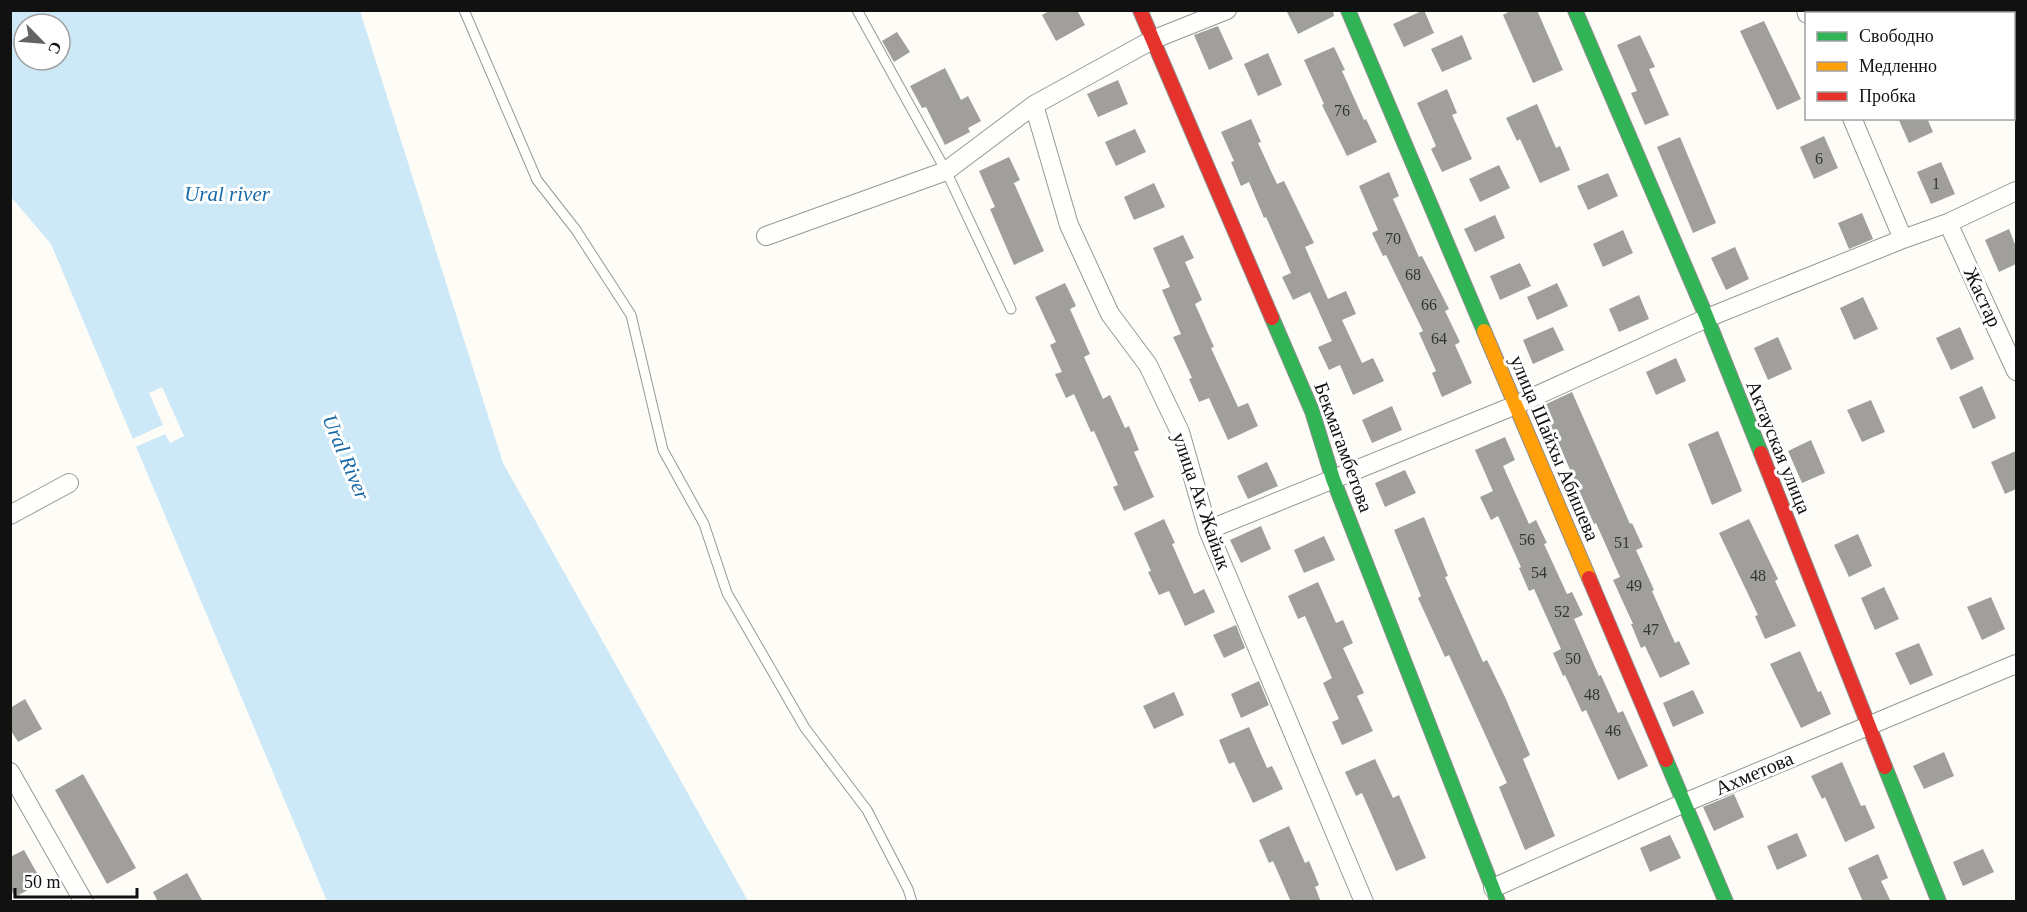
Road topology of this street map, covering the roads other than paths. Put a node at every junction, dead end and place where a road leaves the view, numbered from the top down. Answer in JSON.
{"nodes":[{"id":1,"x":464,"y":10,"type":"edge"},
{"id":2,"x":857,"y":10,"type":"edge"},
{"id":3,"x":1140,"y":10,"type":"edge"},
{"id":4,"x":1227,"y":10,"type":"edge"},
{"id":5,"x":1348,"y":10,"type":"edge"},
{"id":6,"x":1575,"y":10,"type":"edge"},
{"id":7,"x":1152,"y":40,"type":"junction"},
{"id":8,"x":1034,"y":105,"type":"junction"},
{"id":9,"x":1853,"y":120,"type":"edge"},
{"id":10,"x":946,"y":171,"type":"junction"},
{"id":11,"x":2016,"y":191,"type":"edge"},
{"id":12,"x":1948,"y":223,"type":"junction"},
{"id":13,"x":766,"y":236,"type":"dead end"},
{"id":14,"x":1903,"y":239,"type":"junction"},
{"id":15,"x":1011,"y":309,"type":"dead end"},
{"id":16,"x":1707,"y":318,"type":"junction"},
{"id":17,"x":2016,"y":371,"type":"edge"},
{"id":18,"x":1516,"y":405,"type":"junction"},
{"id":19,"x":1333,"y":479,"type":"junction"},
{"id":20,"x":69,"y":483,"type":"dead end"},
{"id":21,"x":10,"y":515,"type":"edge"},
{"id":22,"x":1208,"y":530,"type":"junction"},
{"id":23,"x":2016,"y":664,"type":"edge"},
{"id":24,"x":1868,"y":724,"type":"junction"},
{"id":25,"x":10,"y":772,"type":"edge"},
{"id":26,"x":1683,"y":803,"type":"junction"},
{"id":27,"x":1496,"y":895,"type":"edge"},
{"id":28,"x":84,"y":902,"type":"edge"},
{"id":29,"x":912,"y":902,"type":"edge"},
{"id":30,"x":1364,"y":902,"type":"edge"},
{"id":31,"x":1726,"y":902,"type":"edge"},
{"id":32,"x":1939,"y":902,"type":"edge"}],
"edges":[{"from":1,"to":29,"type":"lane"},
{"from":2,"to":10,"type":"lane"},
{"from":3,"to":7,"type":"street","name":"Бекмагамбетова"},
{"from":4,"to":7,"type":"street"},
{"from":5,"to":18,"type":"street","name":"улица Шайхы Абишева"},
{"from":6,"to":16,"type":"street","name":"Актауская улица"},
{"from":7,"to":8,"type":"street"},
{"from":7,"to":19,"type":"street","name":"Бекмагамбетова"},
{"from":8,"to":10,"type":"street"},
{"from":8,"to":22,"type":"street","name":"улица Ак Жайык"},
{"from":9,"to":14,"type":"street"},
{"from":10,"to":13,"type":"street"},
{"from":10,"to":15,"type":"lane"},
{"from":11,"to":12,"type":"street"},
{"from":12,"to":14,"type":"street"},
{"from":12,"to":17,"type":"street","name":"Жастар"},
{"from":14,"to":16,"type":"street"},
{"from":16,"to":18,"type":"street"},
{"from":16,"to":24,"type":"street","name":"Актауская улица"},
{"from":18,"to":19,"type":"street"},
{"from":18,"to":26,"type":"street","name":"улица Шайхы Абишева"},
{"from":19,"to":22,"type":"street"},
{"from":19,"to":27,"type":"street","name":"Бекмагамбетова"},
{"from":20,"to":21,"type":"street"},
{"from":22,"to":30,"type":"street","name":"улица Ак Жайык"},
{"from":23,"to":24,"type":"street","name":"Ахметова"},
{"from":24,"to":26,"type":"street","name":"Ахметова"},
{"from":24,"to":32,"type":"street","name":"Актауская улица"},
{"from":25,"to":28,"type":"street"},
{"from":26,"to":27,"type":"street","name":"Ахметова"},
{"from":26,"to":31,"type":"street","name":"улица Шайхы Абишева"}]}
